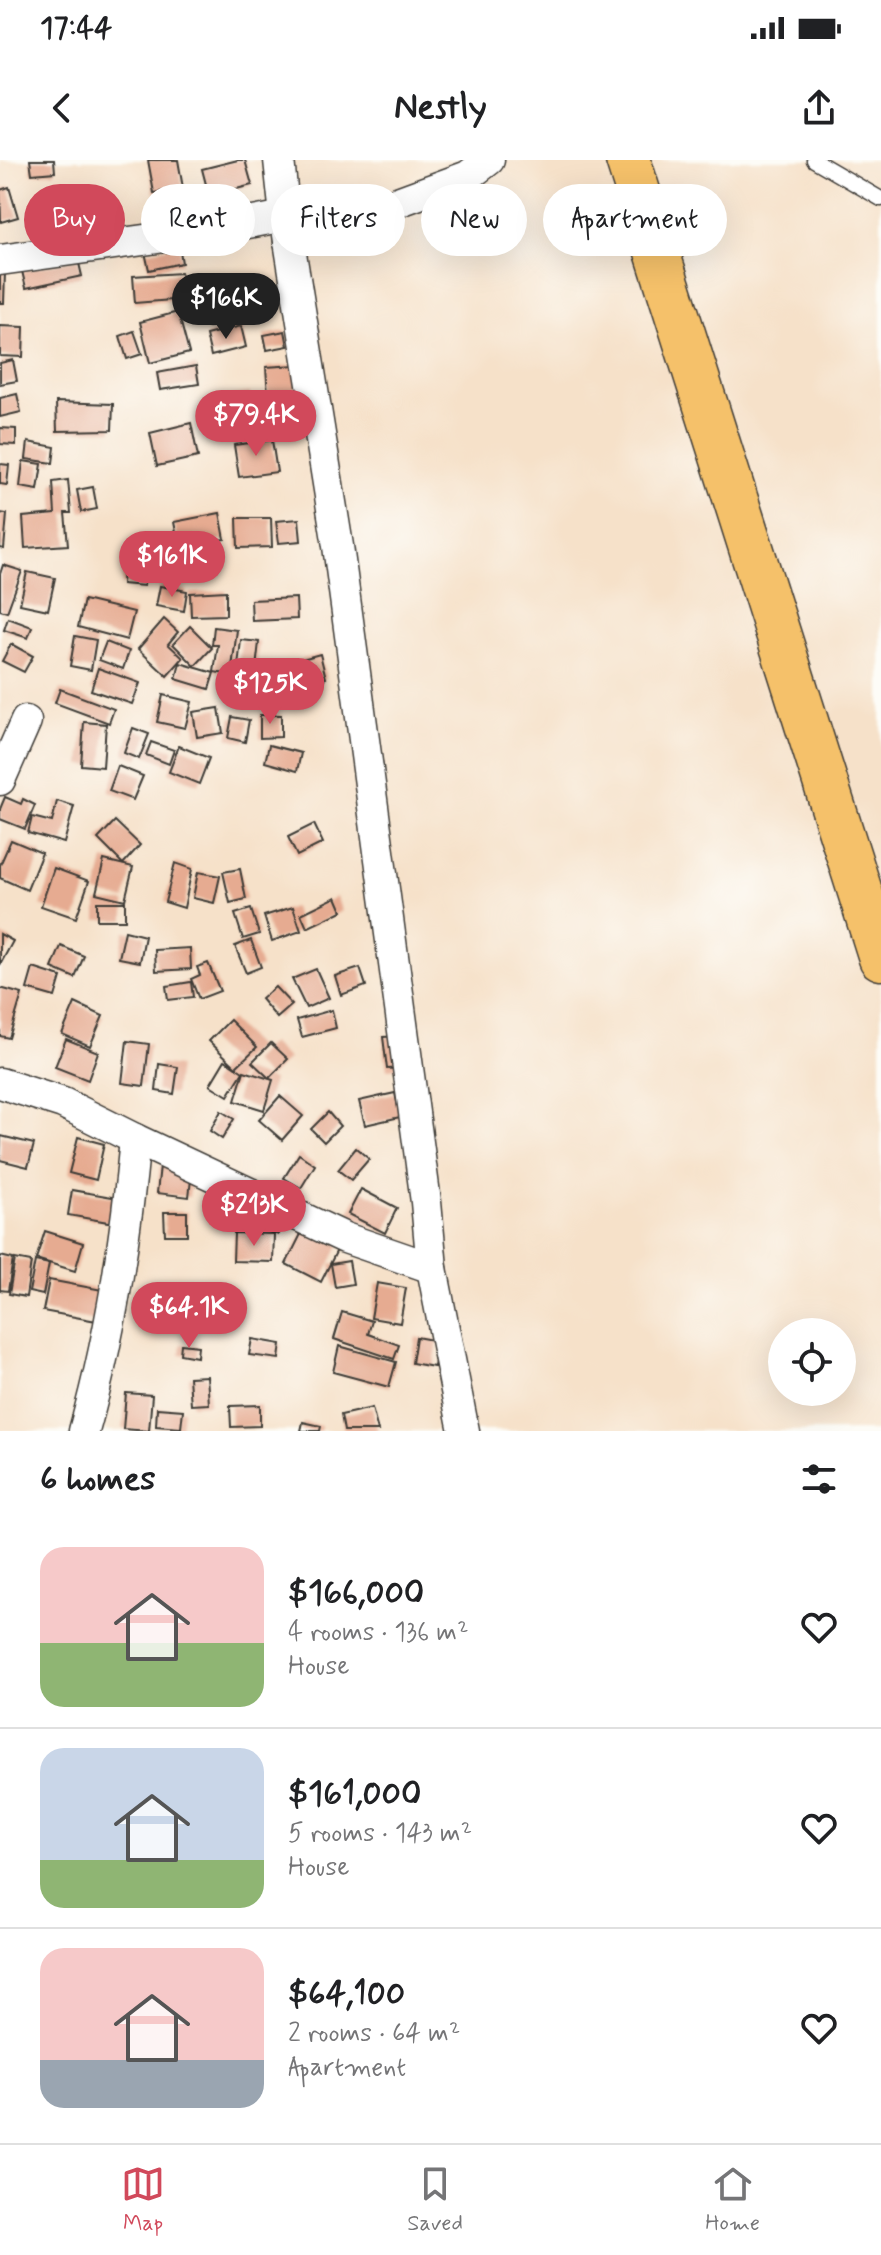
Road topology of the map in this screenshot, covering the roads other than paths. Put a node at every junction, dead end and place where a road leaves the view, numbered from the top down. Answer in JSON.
{"nodes":[{"id":1,"x":279,"y":160,"type":"edge"},
{"id":2,"x":489,"y":160,"type":"edge"},
{"id":3,"x":628,"y":160,"type":"edge"},
{"id":4,"x":814,"y":160,"type":"edge"},
{"id":5,"x":282,"y":184,"type":"edge"},
{"id":6,"x":405,"y":194,"type":"edge"},
{"id":7,"x":881,"y":199,"type":"edge"},
{"id":8,"x":271,"y":230,"type":"edge"},
{"id":9,"x":291,"y":256,"type":"edge"},
{"id":10,"x":0,"y":260,"type":"edge"},
{"id":11,"x":26,"y":721,"type":"dead end"},
{"id":12,"x":0,"y":780,"type":"edge"},
{"id":13,"x":881,"y":958,"type":"edge"},
{"id":14,"x":0,"y":1083,"type":"edge"},
{"id":15,"x":135,"y":1139,"type":"junction"},
{"id":16,"x":432,"y":1268,"type":"junction"},
{"id":17,"x":84,"y":1431,"type":"edge"},
{"id":18,"x":464,"y":1431,"type":"edge"}],
"edges":[{"from":1,"to":5,"type":"street"},
{"from":2,"to":6,"type":"street"},
{"from":3,"to":13,"type":"highway"},
{"from":4,"to":7,"type":"lane"},
{"from":8,"to":10,"type":"street"},
{"from":9,"to":16,"type":"street"},
{"from":11,"to":12,"type":"street"},
{"from":14,"to":15,"type":"street"},
{"from":15,"to":16,"type":"street"},
{"from":15,"to":17,"type":"street"},
{"from":16,"to":18,"type":"street"}]}
